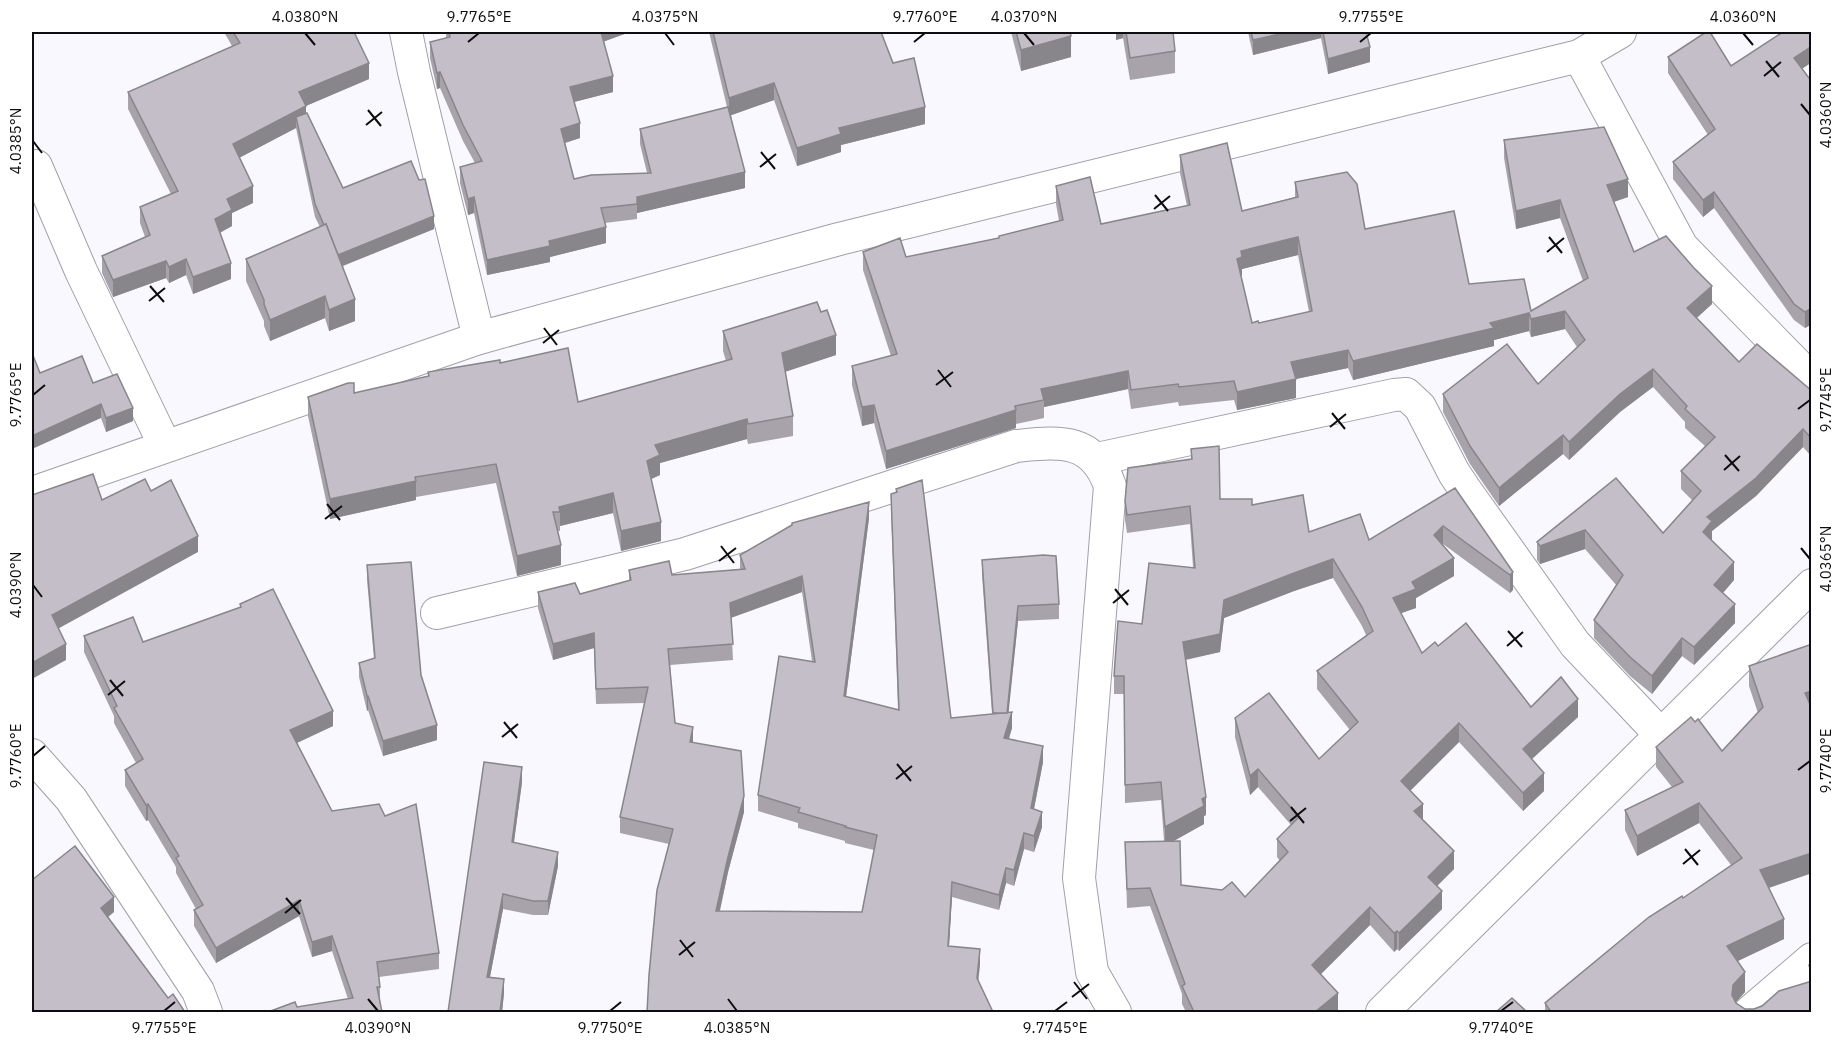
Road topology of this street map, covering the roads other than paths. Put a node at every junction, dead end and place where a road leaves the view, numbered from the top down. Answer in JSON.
{"nodes":[{"id":1,"x":406,"y":32,"type":"edge"},
{"id":2,"x":1620,"y":32,"type":"edge"},
{"id":3,"x":1579,"y":56,"type":"junction"},
{"id":4,"x":36,"y":166,"type":"dead end"},
{"id":5,"x":478,"y":338,"type":"junction"},
{"id":6,"x":1812,"y":380,"type":"edge"},
{"id":7,"x":165,"y":446,"type":"junction"},
{"id":8,"x":1097,"y":459,"type":"junction"},
{"id":9,"x":32,"y":493,"type":"edge"},
{"id":10,"x":1812,"y":585,"type":"edge"},
{"id":11,"x":437,"y":613,"type":"dead end"},
{"id":12,"x":1661,"y":735,"type":"junction"},
{"id":13,"x":32,"y":755,"type":"edge"},
{"id":14,"x":1812,"y":959,"type":"edge"},
{"id":15,"x":206,"y":1012,"type":"edge"},
{"id":16,"x":1115,"y":1012,"type":"edge"},
{"id":17,"x":1382,"y":1012,"type":"edge"},
{"id":18,"x":1750,"y":1012,"type":"edge"}],
"edges":[{"from":1,"to":5,"type":"street"},
{"from":2,"to":3,"type":"street"},
{"from":3,"to":5,"type":"street"},
{"from":3,"to":6,"type":"street"},
{"from":4,"to":7,"type":"street"},
{"from":5,"to":7,"type":"street"},
{"from":7,"to":9,"type":"street"},
{"from":8,"to":11,"type":"street"},
{"from":8,"to":12,"type":"street"},
{"from":8,"to":16,"type":"street"},
{"from":10,"to":12,"type":"street"},
{"from":12,"to":17,"type":"street"},
{"from":13,"to":15,"type":"street"},
{"from":14,"to":18,"type":"street"}]}
